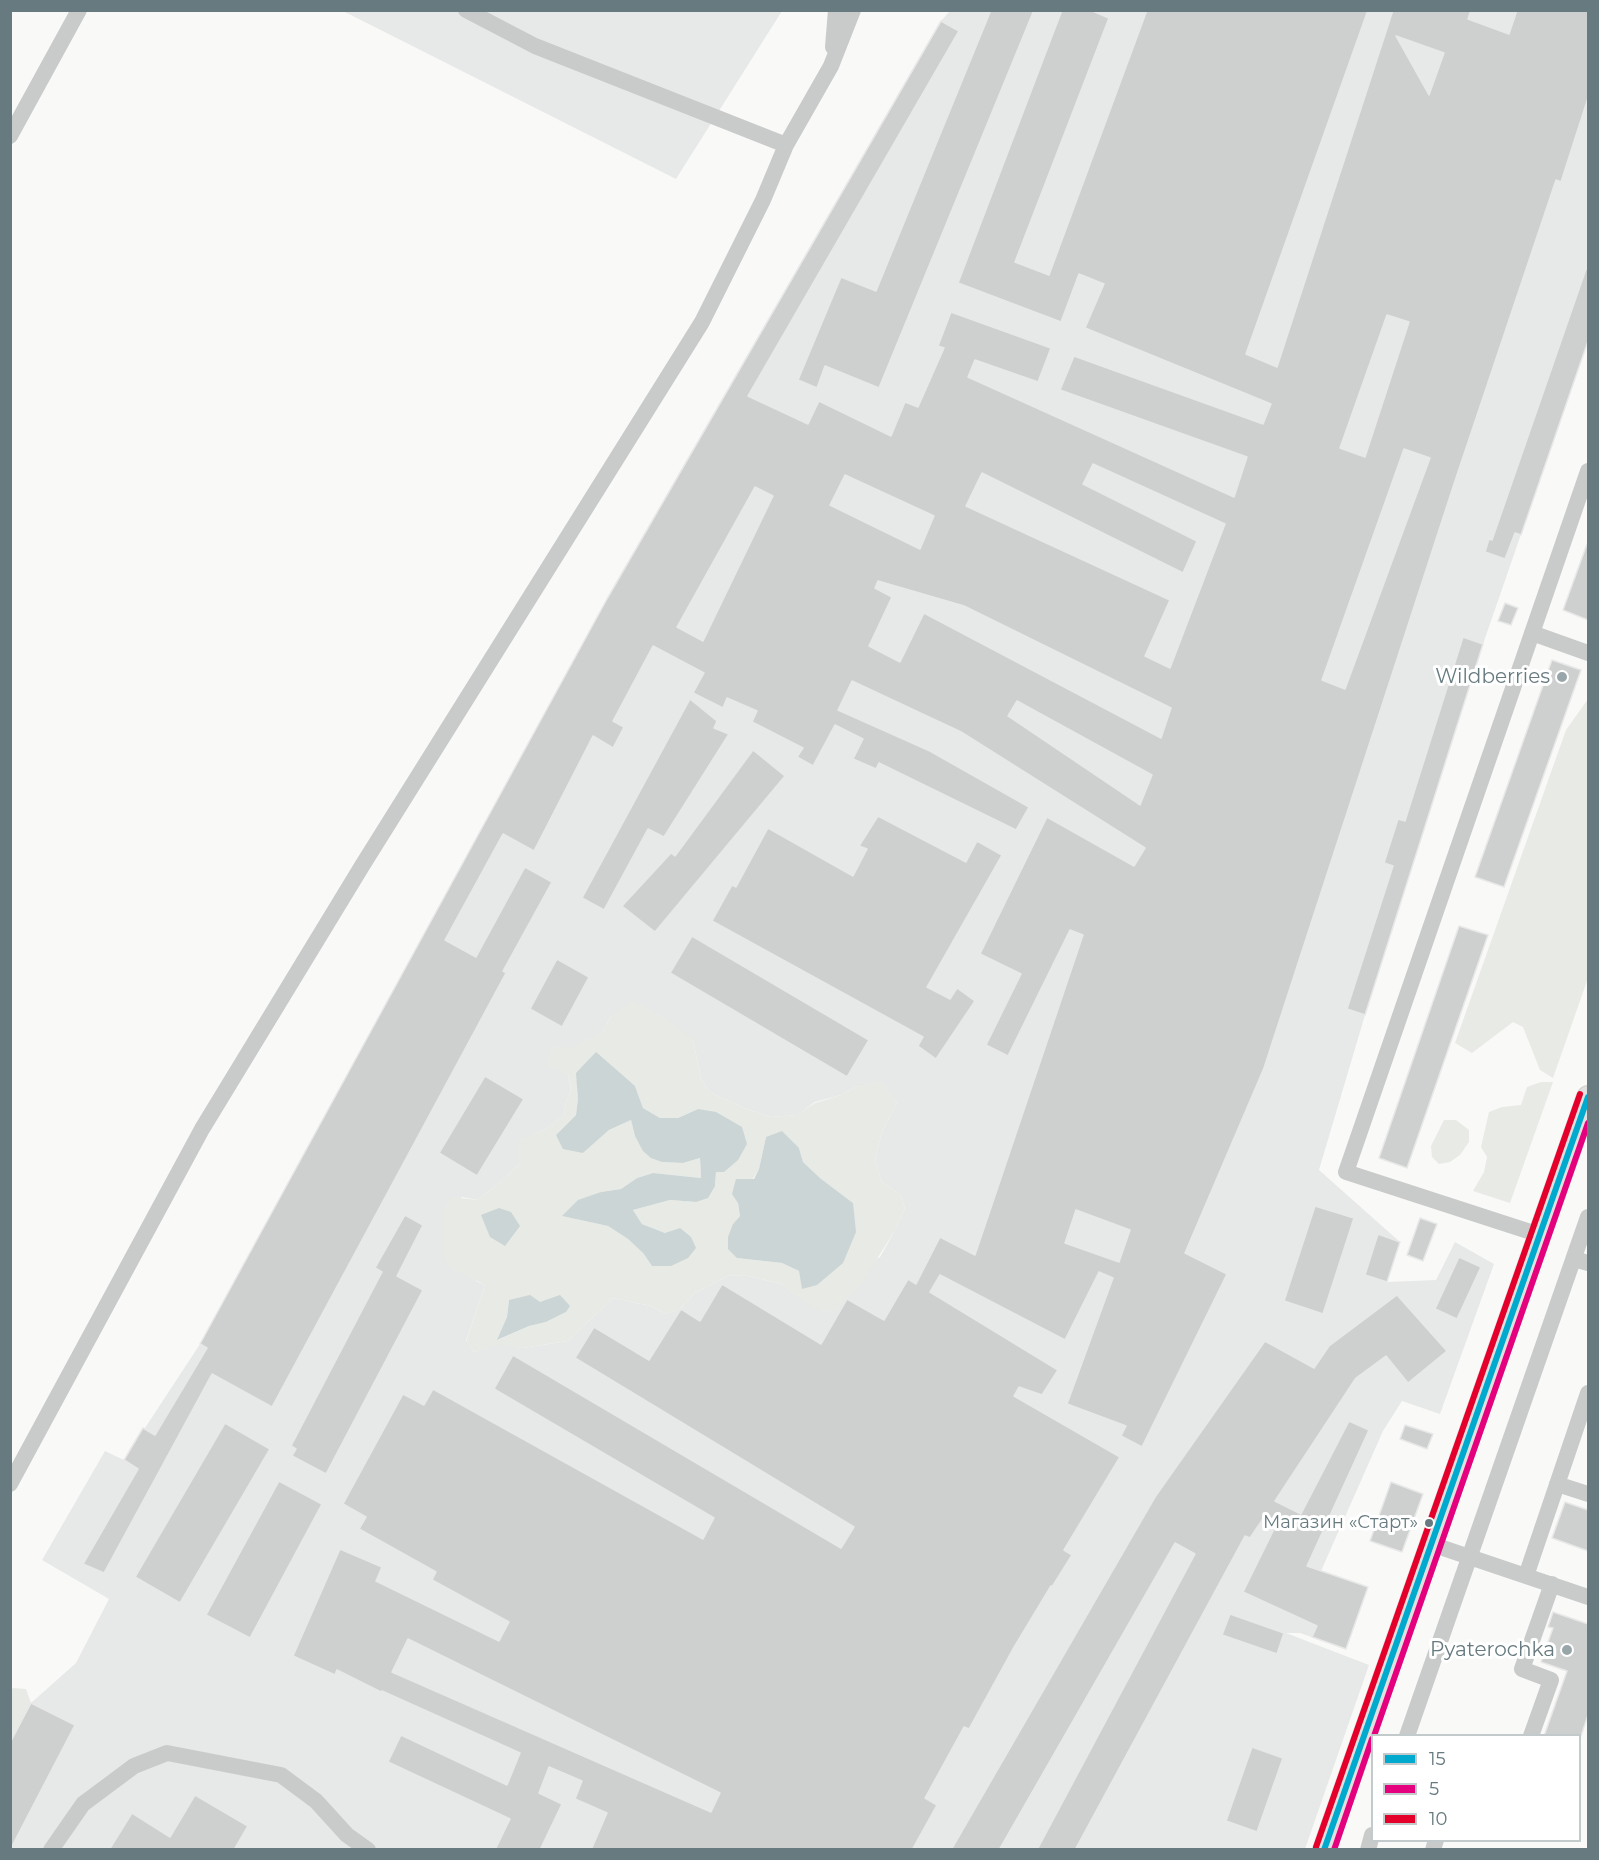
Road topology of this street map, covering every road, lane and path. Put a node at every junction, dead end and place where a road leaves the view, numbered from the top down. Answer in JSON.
{"nodes":[{"id":1,"x":79,"y":10,"type":"edge"},
{"id":2,"x":466,"y":10,"type":"edge"},
{"id":3,"x":836,"y":10,"type":"edge"},
{"id":4,"x":853,"y":10,"type":"edge"},
{"id":5,"x":831,"y":66,"type":"junction"},
{"id":6,"x":10,"y":136,"type":"edge"},
{"id":7,"x":786,"y":145,"type":"junction"},
{"id":8,"x":1588,"y":471,"type":"edge"},
{"id":9,"x":1532,"y":633,"type":"junction"},
{"id":10,"x":1588,"y":653,"type":"edge"},
{"id":11,"x":1588,"y":1097,"type":"edge"},
{"id":12,"x":1588,"y":1217,"type":"edge"},
{"id":13,"x":1540,"y":1235,"type":"junction"},
{"id":14,"x":1581,"y":1261,"type":"edge"},
{"id":15,"x":1588,"y":1394,"type":"edge"},
{"id":16,"x":10,"y":1484,"type":"edge"},
{"id":17,"x":1557,"y":1484,"type":"junction"},
{"id":18,"x":1588,"y":1494,"type":"edge"},
{"id":19,"x":1431,"y":1544,"type":"junction"},
{"id":20,"x":1469,"y":1557,"type":"junction"},
{"id":21,"x":1526,"y":1576,"type":"junction"},
{"id":22,"x":1552,"y":1584,"type":"junction"},
{"id":23,"x":1588,"y":1597,"type":"edge"},
{"id":24,"x":1372,"y":1733,"type":"edge"},
{"id":25,"x":1408,"y":1734,"type":"edge"},
{"id":26,"x":1532,"y":1734,"type":"edge"},
{"id":27,"x":1371,"y":1735,"type":"edge"},
{"id":28,"x":51,"y":1850,"type":"edge"},
{"id":29,"x":368,"y":1850,"type":"edge"},
{"id":30,"x":1324,"y":1850,"type":"edge"}],
"edges":[{"from":1,"to":6,"type":"street"},
{"from":2,"to":7,"type":"street"},
{"from":3,"to":5,"type":"street"},
{"from":4,"to":5,"type":"street"},
{"from":5,"to":7,"type":"street"},
{"from":7,"to":16,"type":"street"},
{"from":8,"to":9,"type":"street"},
{"from":9,"to":10,"type":"street"},
{"from":9,"to":13,"type":"street"},
{"from":11,"to":13,"type":"main road"},
{"from":12,"to":14,"type":"street"},
{"from":13,"to":19,"type":"main road"},
{"from":14,"to":20,"type":"street"},
{"from":15,"to":17,"type":"street"},
{"from":17,"to":18,"type":"street"},
{"from":17,"to":21,"type":"street"},
{"from":19,"to":20,"type":"street"},
{"from":19,"to":24,"type":"main road"},
{"from":20,"to":21,"type":"street"},
{"from":20,"to":25,"type":"street"},
{"from":21,"to":22,"type":"street"},
{"from":22,"to":23,"type":"street"},
{"from":22,"to":26,"type":"street"},
{"from":27,"to":30,"type":"main road"},
{"from":28,"to":29,"type":"street"}]}
